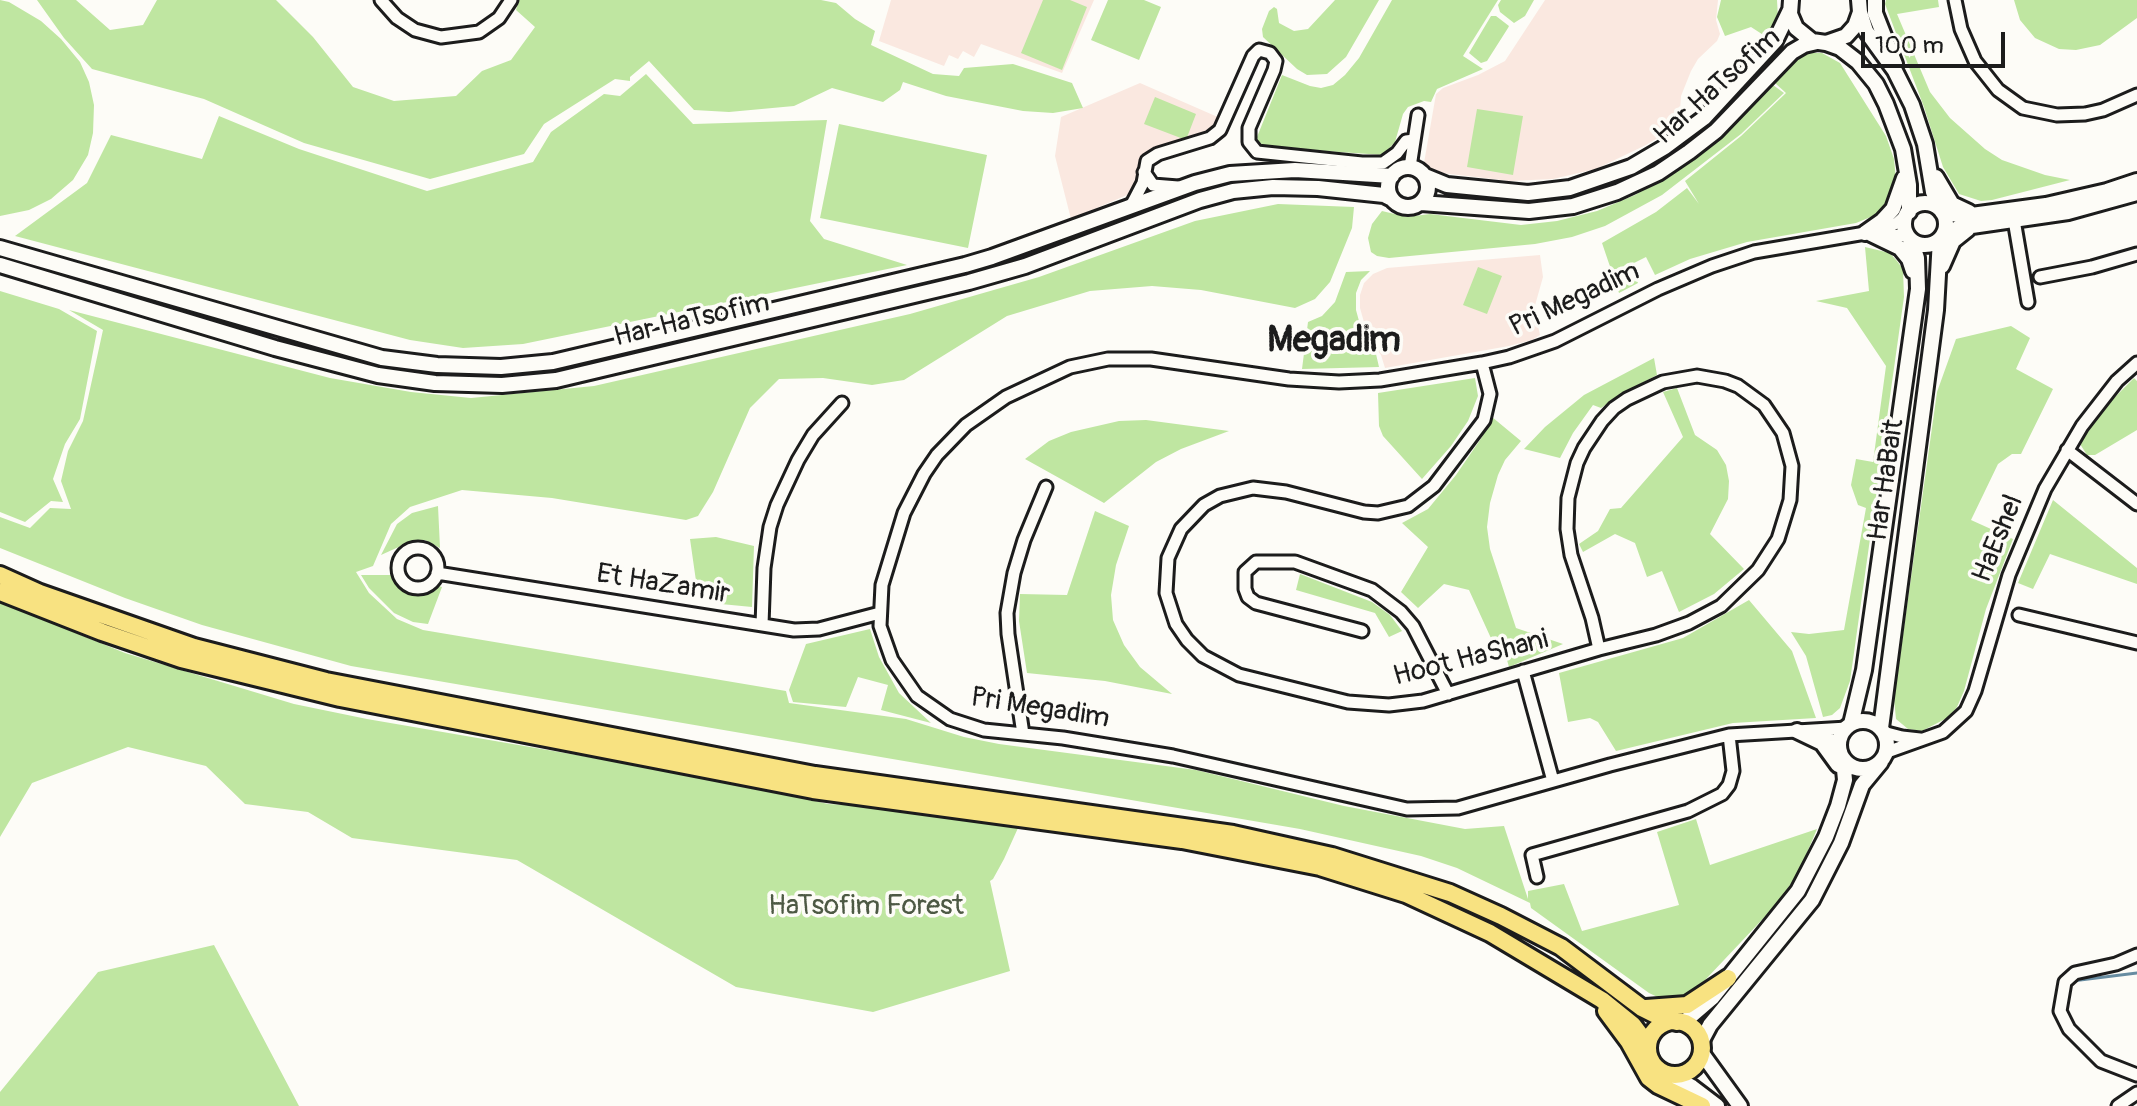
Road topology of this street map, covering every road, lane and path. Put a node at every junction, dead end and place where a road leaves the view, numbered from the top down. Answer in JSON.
{"nodes":[{"id":1,"x":381,"y":0,"type":"edge"},
{"id":2,"x":511,"y":0,"type":"edge"},
{"id":3,"x":1875,"y":0,"type":"edge"},
{"id":4,"x":1955,"y":0,"type":"edge"},
{"id":5,"x":1790,"y":3,"type":"edge"},
{"id":6,"x":1859,"y":3,"type":"edge"},
{"id":7,"x":1822,"y":43,"type":"junction"},
{"id":8,"x":1907,"y":94,"type":"junction"},
{"id":9,"x":2137,"y":95,"type":"edge"},
{"id":10,"x":1418,"y":115,"type":"dead end"},
{"id":11,"x":1414,"y":140,"type":"junction"},
{"id":12,"x":1928,"y":160,"type":"junction"},
{"id":13,"x":1906,"y":164,"type":"junction"},
{"id":14,"x":1410,"y":167,"type":"junction"},
{"id":15,"x":1144,"y":172,"type":"junction"},
{"id":16,"x":1392,"y":176,"type":"junction"},
{"id":17,"x":1425,"y":176,"type":"junction"},
{"id":18,"x":2137,"y":181,"type":"edge"},
{"id":19,"x":1182,"y":187,"type":"junction"},
{"id":20,"x":2137,"y":193,"type":"edge"},
{"id":21,"x":1392,"y":199,"type":"junction"},
{"id":22,"x":1421,"y":203,"type":"junction"},
{"id":23,"x":1130,"y":207,"type":"junction"},
{"id":24,"x":1942,"y":211,"type":"junction"},
{"id":25,"x":1907,"y":214,"type":"junction"},
{"id":26,"x":1977,"y":220,"type":"junction"},
{"id":27,"x":2014,"y":220,"type":"junction"},
{"id":28,"x":1863,"y":234,"type":"junction"},
{"id":29,"x":1942,"y":237,"type":"junction"},
{"id":30,"x":1910,"y":238,"type":"junction"},
{"id":31,"x":0,"y":248,"type":"edge"},
{"id":32,"x":2137,"y":254,"type":"edge"},
{"id":33,"x":0,"y":265,"type":"edge"},
{"id":34,"x":2040,"y":277,"type":"dead end"},
{"id":35,"x":1938,"y":290,"type":"junction"},
{"id":36,"x":1917,"y":297,"type":"junction"},
{"id":37,"x":2028,"y":302,"type":"dead end"},
{"id":38,"x":1482,"y":363,"type":"junction"},
{"id":39,"x":2137,"y":363,"type":"edge"},
{"id":40,"x":842,"y":403,"type":"dead end"},
{"id":41,"x":2067,"y":450,"type":"junction"},
{"id":42,"x":1046,"y":487,"type":"dead end"},
{"id":43,"x":2135,"y":499,"type":"edge"},
{"id":44,"x":437,"y":573,"type":"dead end"},
{"id":45,"x":0,"y":575,"type":"edge"},
{"id":46,"x":0,"y":592,"type":"edge"},
{"id":47,"x":880,"y":613,"type":"junction"},
{"id":48,"x":2019,"y":615,"type":"dead end"},
{"id":49,"x":762,"y":625,"type":"junction"},
{"id":50,"x":1362,"y":631,"type":"dead end"},
{"id":51,"x":2137,"y":643,"type":"edge"},
{"id":52,"x":1599,"y":649,"type":"junction"},
{"id":53,"x":1526,"y":671,"type":"junction"},
{"id":54,"x":1448,"y":694,"type":"junction"},
{"id":55,"x":1849,"y":726,"type":"junction"},
{"id":56,"x":1802,"y":730,"type":"junction"},
{"id":57,"x":1882,"y":730,"type":"junction"},
{"id":58,"x":1023,"y":734,"type":"junction"},
{"id":59,"x":1729,"y":735,"type":"junction"},
{"id":60,"x":1929,"y":737,"type":"junction"},
{"id":61,"x":1842,"y":755,"type":"junction"},
{"id":62,"x":1884,"y":757,"type":"junction"},
{"id":63,"x":1553,"y":781,"type":"junction"},
{"id":64,"x":1842,"y":792,"type":"junction"},
{"id":65,"x":1537,"y":877,"type":"dead end"},
{"id":66,"x":2137,"y":955,"type":"edge"},
{"id":67,"x":1728,"y":978,"type":"junction"},
{"id":68,"x":1567,"y":980,"type":"junction"},
{"id":69,"x":1642,"y":1008,"type":"junction"},
{"id":70,"x":1680,"y":1022,"type":"junction"},
{"id":71,"x":1648,"y":1045,"type":"junction"},
{"id":72,"x":1701,"y":1047,"type":"junction"},
{"id":73,"x":1670,"y":1075,"type":"junction"},
{"id":74,"x":2137,"y":1075,"type":"edge"},
{"id":75,"x":2137,"y":1093,"type":"edge"},
{"id":76,"x":1702,"y":1106,"type":"edge"},
{"id":77,"x":1717,"y":1106,"type":"edge"},
{"id":78,"x":1740,"y":1106,"type":"edge"},
{"id":79,"x":2118,"y":1106,"type":"edge"}],
"edges":[{"from":1,"to":2,"type":"street"},
{"from":3,"to":8,"type":"main road"},
{"from":4,"to":9,"type":"street"},
{"from":5,"to":7,"type":"main road"},
{"from":5,"to":17,"type":"main road","name":"Har HaTsofim"},
{"from":6,"to":7,"type":"main road","name":"Har HaTsofim"},
{"from":6,"to":8,"type":"main road"},
{"from":7,"to":13,"type":"main road"},
{"from":7,"to":22,"type":"main road","name":"Har HaTsofim"},
{"from":8,"to":12,"type":"main road"},
{"from":10,"to":11,"type":"street"},
{"from":11,"to":14,"type":"street"},
{"from":11,"to":15,"type":"street"},
{"from":12,"to":24,"type":"main road"},
{"from":12,"to":26,"type":"main road"},
{"from":13,"to":25,"type":"main road"},
{"from":13,"to":28,"type":"main road"},
{"from":14,"to":16,"type":"main road"},
{"from":14,"to":17,"type":"main road"},
{"from":15,"to":19,"type":"street"},
{"from":15,"to":23,"type":"street"},
{"from":16,"to":19,"type":"main road","name":"Har HaTsofim"},
{"from":16,"to":21,"type":"main road"},
{"from":17,"to":22,"type":"main road"},
{"from":18,"to":26,"type":"main road"},
{"from":19,"to":23,"type":"main road","name":"Har HaTsofim"},
{"from":20,"to":27,"type":"main road"},
{"from":21,"to":22,"type":"main road"},
{"from":21,"to":33,"type":"main road","name":"Har HaTsofim"},
{"from":23,"to":31,"type":"main road","name":"Har HaTsofim"},
{"from":24,"to":25,"type":"main road"},
{"from":24,"to":26,"type":"main road"},
{"from":24,"to":29,"type":"main road"},
{"from":25,"to":28,"type":"street","name":"Pri Megadim"},
{"from":25,"to":30,"type":"main road"},
{"from":26,"to":27,"type":"main road"},
{"from":26,"to":29,"type":"main road"},
{"from":26,"to":35,"type":"main road"},
{"from":27,"to":37,"type":"street"},
{"from":28,"to":30,"type":"street","name":"Pri Megadim"},
{"from":28,"to":36,"type":"main road"},
{"from":28,"to":38,"type":"street","name":"Pri Megadim"},
{"from":29,"to":30,"type":"main road"},
{"from":29,"to":35,"type":"main road","name":"Har HaBait"},
{"from":30,"to":36,"type":"main road","name":"Har HaBait"},
{"from":32,"to":34,"type":"street"},
{"from":35,"to":57,"type":"main road","name":"Har HaBait"},
{"from":36,"to":55,"type":"main road","name":"Har HaBait"},
{"from":38,"to":47,"type":"street","name":"Pri Megadim"},
{"from":38,"to":54,"type":"street","name":"Hoot HaShani"},
{"from":39,"to":41,"type":"street","name":"HaEshel"},
{"from":40,"to":49,"type":"street"},
{"from":41,"to":43,"type":"street"},
{"from":41,"to":60,"type":"street","name":"HaEshel"},
{"from":42,"to":58,"type":"street"},
{"from":44,"to":49,"type":"street","name":"Et HaZamir"},
{"from":45,"to":69,"type":"main road"},
{"from":46,"to":68,"type":"main road"},
{"from":47,"to":49,"type":"street","name":"Et HaZamir"},
{"from":47,"to":58,"type":"street","name":"Pri Megadim"},
{"from":48,"to":51,"type":"street"},
{"from":50,"to":54,"type":"street"},
{"from":52,"to":52,"type":"street"},
{"from":52,"to":53,"type":"street","name":"Hoot HaShani"},
{"from":53,"to":54,"type":"street","name":"Hoot HaShani"},
{"from":53,"to":63,"type":"street"},
{"from":55,"to":56,"type":"street","name":"Pri Megadim"},
{"from":55,"to":57,"type":"main road"},
{"from":55,"to":61,"type":"main road"},
{"from":56,"to":59,"type":"street","name":"Pri Megadim"},
{"from":56,"to":61,"type":"street"},
{"from":56,"to":64,"type":"main road"},
{"from":57,"to":60,"type":"street"},
{"from":57,"to":62,"type":"main road"},
{"from":58,"to":63,"type":"street","name":"Pri Megadim"},
{"from":59,"to":63,"type":"street","name":"Pri Megadim"},
{"from":59,"to":65,"type":"street"},
{"from":60,"to":62,"type":"street","name":"HaEshel"},
{"from":61,"to":62,"type":"main road"},
{"from":61,"to":64,"type":"main road"},
{"from":62,"to":72,"type":"main road"},
{"from":64,"to":67,"type":"main road"},
{"from":66,"to":74,"type":"street"},
{"from":67,"to":69,"type":"main road"},
{"from":67,"to":70,"type":"main road"},
{"from":68,"to":71,"type":"main road"},
{"from":68,"to":76,"type":"main road"},
{"from":69,"to":70,"type":"main road"},
{"from":70,"to":71,"type":"main road"},
{"from":70,"to":72,"type":"main road"},
{"from":71,"to":73,"type":"main road"},
{"from":72,"to":73,"type":"main road"},
{"from":72,"to":78,"type":"main road"},
{"from":73,"to":77,"type":"main road"},
{"from":75,"to":79,"type":"street"}]}
